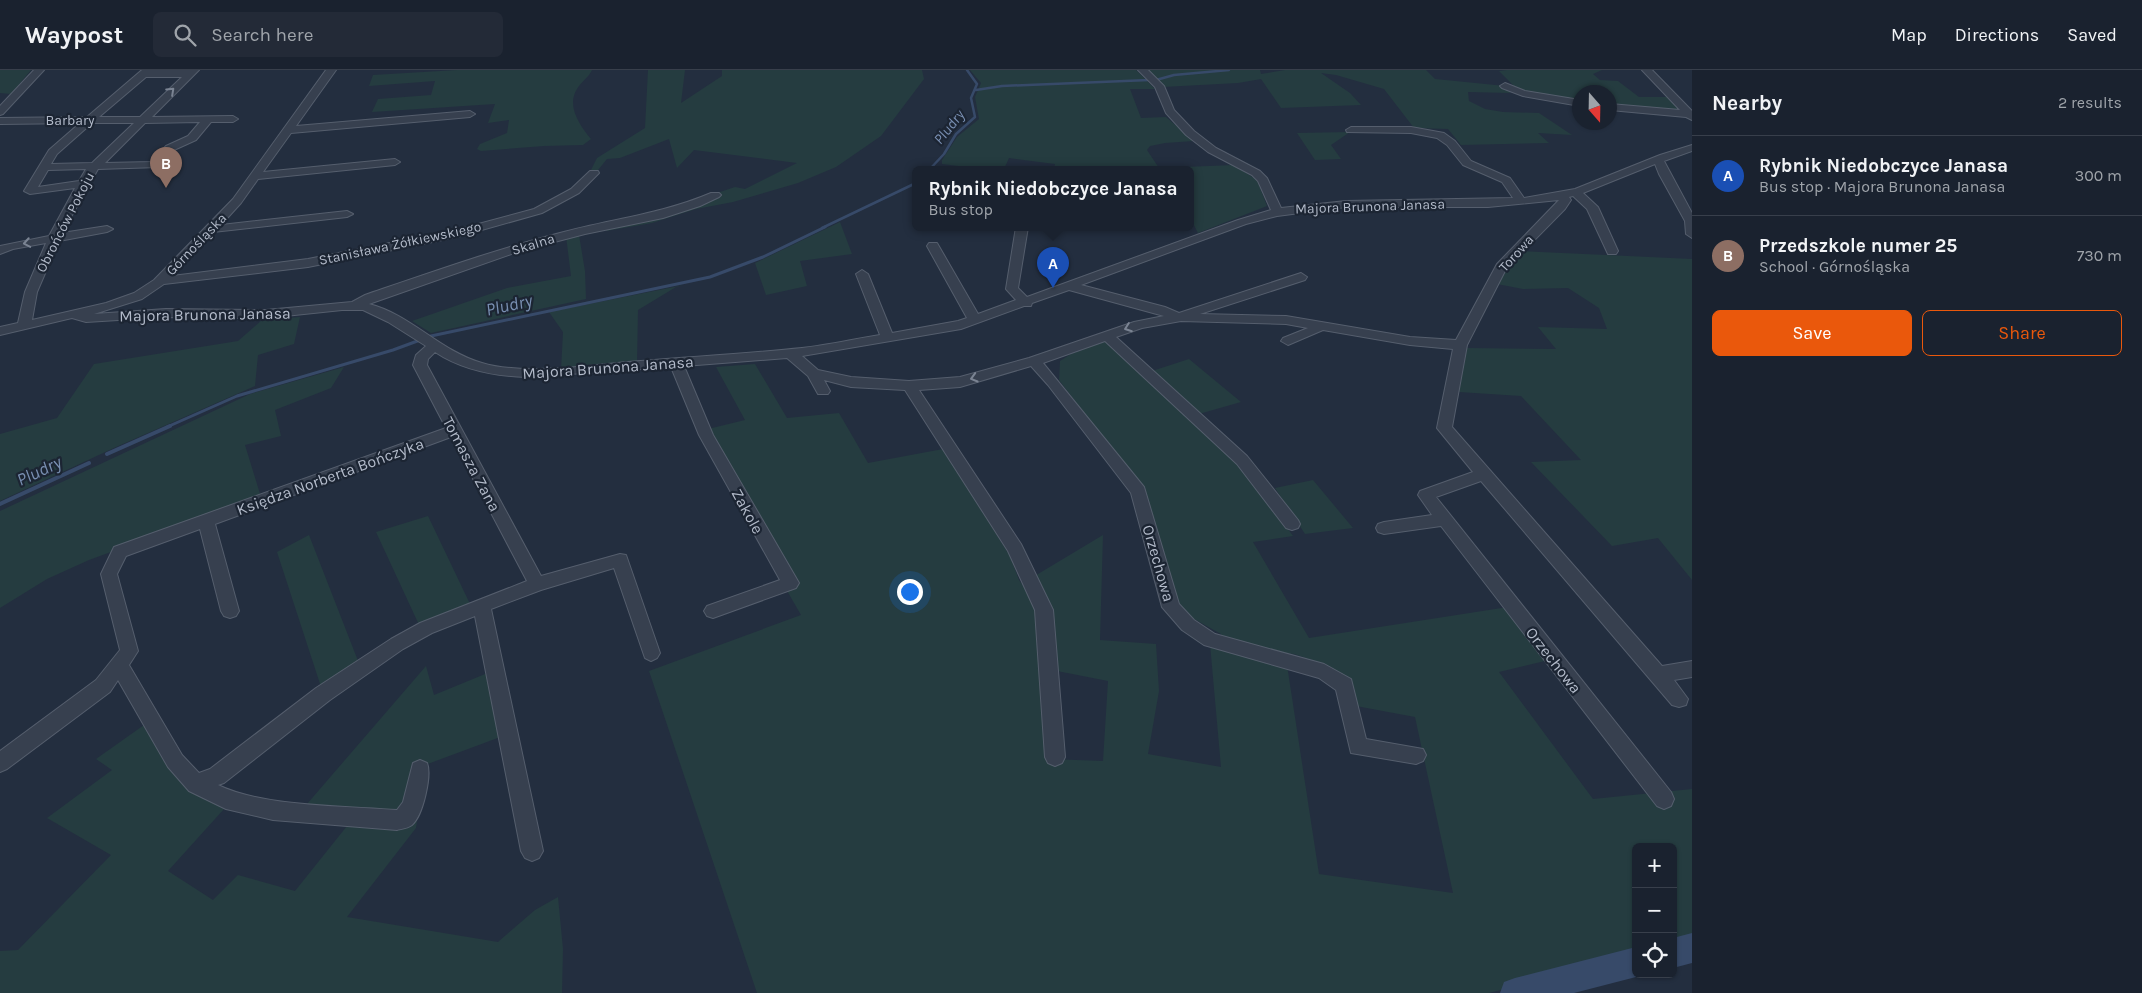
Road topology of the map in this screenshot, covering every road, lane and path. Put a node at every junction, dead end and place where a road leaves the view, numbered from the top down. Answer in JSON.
{"nodes":[{"id":1,"x":39,"y":70,"type":"edge"},
{"id":2,"x":331,"y":70,"type":"edge"},
{"id":3,"x":1143,"y":70,"type":"edge"},
{"id":4,"x":1648,"y":70,"type":"edge"},
{"id":5,"x":146,"y":72,"type":"edge"},
{"id":6,"x":192,"y":72,"type":"edge"},
{"id":7,"x":1505,"y":86,"type":"dead end"},
{"id":8,"x":1572,"y":101,"type":"edge"},
{"id":9,"x":1617,"y":108,"type":"edge"},
{"id":10,"x":0,"y":112,"type":"edge"},
{"id":11,"x":470,"y":114,"type":"dead end"},
{"id":12,"x":1690,"y":115,"type":"edge"},
{"id":13,"x":141,"y":119,"type":"junction"},
{"id":14,"x":208,"y":119,"type":"junction"},
{"id":15,"x":233,"y":119,"type":"dead end"},
{"id":16,"x":0,"y":120,"type":"edge"},
{"id":17,"x":92,"y":120,"type":"junction"},
{"id":18,"x":289,"y":130,"type":"junction"},
{"id":19,"x":1352,"y":130,"type":"dead end"},
{"id":20,"x":1692,"y":148,"type":"edge"},
{"id":21,"x":1657,"y":160,"type":"junction"},
{"id":22,"x":395,"y":162,"type":"dead end"},
{"id":23,"x":94,"y":166,"type":"junction"},
{"id":24,"x":44,"y":167,"type":"junction"},
{"id":25,"x":594,"y":173,"type":"dead end"},
{"id":26,"x":256,"y":176,"type":"junction"},
{"id":27,"x":84,"y":184,"type":"junction"},
{"id":28,"x":1568,"y":194,"type":"junction"},
{"id":29,"x":715,"y":195,"type":"dead end"},
{"id":30,"x":1521,"y":201,"type":"junction"},
{"id":31,"x":1277,"y":211,"type":"junction"},
{"id":32,"x":347,"y":214,"type":"dead end"},
{"id":33,"x":107,"y":229,"type":"dead end"},
{"id":34,"x":212,"y":229,"type":"junction"},
{"id":35,"x":1021,"y":231,"type":"edge"},
{"id":36,"x":1692,"y":234,"type":"edge"},
{"id":37,"x":54,"y":238,"type":"junction"},
{"id":38,"x":933,"y":246,"type":"dead end"},
{"id":39,"x":0,"y":250,"type":"edge"},
{"id":40,"x":1612,"y":251,"type":"dead end"},
{"id":41,"x":862,"y":274,"type":"dead end"},
{"id":42,"x":1301,"y":276,"type":"dead end"},
{"id":43,"x":164,"y":278,"type":"junction"},
{"id":44,"x":1069,"y":286,"type":"junction"},
{"id":45,"x":1026,"y":303,"type":"junction"},
{"id":46,"x":355,"y":306,"type":"junction"},
{"id":47,"x":74,"y":315,"type":"junction"},
{"id":48,"x":1181,"y":317,"type":"junction"},
{"id":49,"x":975,"y":321,"type":"junction"},
{"id":50,"x":1320,"y":325,"type":"junction"},
{"id":51,"x":24,"y":326,"type":"junction"},
{"id":52,"x":0,"y":332,"type":"edge"},
{"id":53,"x":1107,"y":336,"type":"junction"},
{"id":54,"x":888,"y":338,"type":"junction"},
{"id":55,"x":427,"y":342,"type":"junction"},
{"id":56,"x":1288,"y":342,"type":"dead end"},
{"id":57,"x":1460,"y":345,"type":"junction"},
{"id":58,"x":790,"y":353,"type":"junction"},
{"id":59,"x":1034,"y":361,"type":"junction"},
{"id":60,"x":676,"y":363,"type":"junction"},
{"id":61,"x":813,"y":373,"type":"junction"},
{"id":62,"x":909,"y":386,"type":"junction"},
{"id":63,"x":823,"y":391,"type":"dead end"},
{"id":64,"x":454,"y":431,"type":"junction"},
{"id":65,"x":1484,"y":474,"type":"junction"},
{"id":66,"x":1445,"y":519,"type":"junction"},
{"id":67,"x":206,"y":521,"type":"junction"},
{"id":68,"x":1292,"y":524,"type":"dead end"},
{"id":69,"x":1384,"y":528,"type":"dead end"},
{"id":70,"x":537,"y":584,"type":"junction"},
{"id":71,"x":482,"y":606,"type":"junction"},
{"id":72,"x":230,"y":611,"type":"dead end"},
{"id":73,"x":713,"y":611,"type":"dead end"},
{"id":74,"x":652,"y":654,"type":"dead end"},
{"id":75,"x":119,"y":664,"type":"junction"},
{"id":76,"x":1692,"y":669,"type":"edge"},
{"id":77,"x":1658,"y":675,"type":"junction"},
{"id":78,"x":1679,"y":699,"type":"dead end"},
{"id":79,"x":1416,"y":755,"type":"dead end"},
{"id":80,"x":1055,"y":757,"type":"dead end"},
{"id":81,"x":0,"y":763,"type":"edge"},
{"id":82,"x":420,"y":769,"type":"dead end"},
{"id":83,"x":196,"y":784,"type":"junction"},
{"id":84,"x":1664,"y":799,"type":"dead end"},
{"id":85,"x":532,"y":851,"type":"dead end"}],
"edges":[{"from":1,"to":10,"type":"street"},
{"from":2,"to":18,"type":"street","name":"Górnośląska"},
{"from":3,"to":31,"type":"street"},
{"from":4,"to":12,"type":"street"},
{"from":5,"to":6,"type":"street"},
{"from":5,"to":17,"type":"street"},
{"from":13,"to":6,"type":"street","name":"Obrońców Pokoju","one_way":true},
{"from":7,"to":8,"type":"street"},
{"from":9,"to":12,"type":"street"},
{"from":11,"to":18,"type":"street"},
{"from":13,"to":14,"type":"street","name":"Barbary"},
{"from":13,"to":17,"type":"street","name":"Barbary"},
{"from":13,"to":23,"type":"street","name":"Obrońców Pokoju"},
{"from":14,"to":15,"type":"street","name":"Barbary"},
{"from":14,"to":23,"type":"street"},
{"from":16,"to":17,"type":"street","name":"Barbary"},
{"from":17,"to":24,"type":"street"},
{"from":18,"to":26,"type":"street","name":"Górnośląska"},
{"from":19,"to":30,"type":"street"},
{"from":20,"to":21,"type":"street","name":"Majora Brunona Janasa"},
{"from":21,"to":28,"type":"street","name":"Majora Brunona Janasa"},
{"from":21,"to":36,"type":"street"},
{"from":22,"to":26,"type":"street"},
{"from":23,"to":24,"type":"street"},
{"from":23,"to":27,"type":"street","name":"Obrońców Pokoju"},
{"from":24,"to":27,"type":"street"},
{"from":25,"to":43,"type":"street","name":"Stanisława Żółkiewskiego"},
{"from":26,"to":34,"type":"street","name":"Górnośląska"},
{"from":27,"to":37,"type":"street","name":"Obrońców Pokoju"},
{"from":28,"to":30,"type":"street","name":"Majora Brunona Janasa"},
{"from":28,"to":40,"type":"street"},
{"from":28,"to":57,"type":"street","name":"Torowa"},
{"from":29,"to":46,"type":"street","name":"Skalna"},
{"from":30,"to":31,"type":"street","name":"Majora Brunona Janasa"},
{"from":31,"to":44,"type":"street","name":"Majora Brunona Janasa"},
{"from":32,"to":34,"type":"street"},
{"from":33,"to":37,"type":"street"},
{"from":34,"to":43,"type":"street","name":"Górnośląska"},
{"from":35,"to":45,"type":"street"},
{"from":37,"to":39,"type":"street","one_way":true},
{"from":37,"to":51,"type":"street","name":"Obrońców Pokoju"},
{"from":38,"to":49,"type":"street"},
{"from":41,"to":54,"type":"street"},
{"from":42,"to":48,"type":"street"},
{"from":43,"to":47,"type":"street","name":"Górnośląska"},
{"from":44,"to":45,"type":"street","name":"Majora Brunona Janasa"},
{"from":44,"to":48,"type":"street"},
{"from":45,"to":49,"type":"street","name":"Majora Brunona Janasa"},
{"from":46,"to":47,"type":"street","name":"Majora Brunona Janasa"},
{"from":46,"to":55,"type":"street","name":"Majora Brunona Janasa"},
{"from":47,"to":51,"type":"street","name":"Górnośląska"},
{"from":48,"to":50,"type":"street"},
{"from":48,"to":53,"type":"street","one_way":true},
{"from":49,"to":54,"type":"street","name":"Majora Brunona Janasa"},
{"from":50,"to":56,"type":"street"},
{"from":50,"to":57,"type":"street"},
{"from":51,"to":52,"type":"street","name":"Górnośląska"},
{"from":53,"to":59,"type":"street"},
{"from":53,"to":68,"type":"street"},
{"from":54,"to":58,"type":"street","name":"Majora Brunona Janasa"},
{"from":55,"to":60,"type":"street","name":"Majora Brunona Janasa"},
{"from":55,"to":64,"type":"street","name":"Tomasza Zana"},
{"from":57,"to":65,"type":"street"},
{"from":58,"to":60,"type":"street","name":"Majora Brunona Janasa"},
{"from":58,"to":61,"type":"street"},
{"from":59,"to":62,"type":"street","one_way":true},
{"from":59,"to":79,"type":"street","name":"Orzechowa"},
{"from":60,"to":73,"type":"street","name":"Zakole"},
{"from":61,"to":62,"type":"street"},
{"from":61,"to":63,"type":"street"},
{"from":62,"to":80,"type":"street"},
{"from":64,"to":67,"type":"street","name":"Księdza Norberta Bończyka"},
{"from":64,"to":70,"type":"street","name":"Tomasza Zana"},
{"from":65,"to":66,"type":"street","name":"Orzechowa"},
{"from":65,"to":77,"type":"street"},
{"from":66,"to":69,"type":"street"},
{"from":66,"to":84,"type":"street","name":"Orzechowa"},
{"from":67,"to":72,"type":"street"},
{"from":67,"to":75,"type":"street","name":"Księdza Norberta Bończyka"},
{"from":70,"to":71,"type":"street"},
{"from":70,"to":74,"type":"street"},
{"from":71,"to":83,"type":"street"},
{"from":71,"to":85,"type":"street"},
{"from":75,"to":81,"type":"street","name":"Księdza Norberta Bończyka"},
{"from":75,"to":83,"type":"street"},
{"from":76,"to":77,"type":"street"},
{"from":77,"to":78,"type":"street"},
{"from":82,"to":83,"type":"street"}]}
